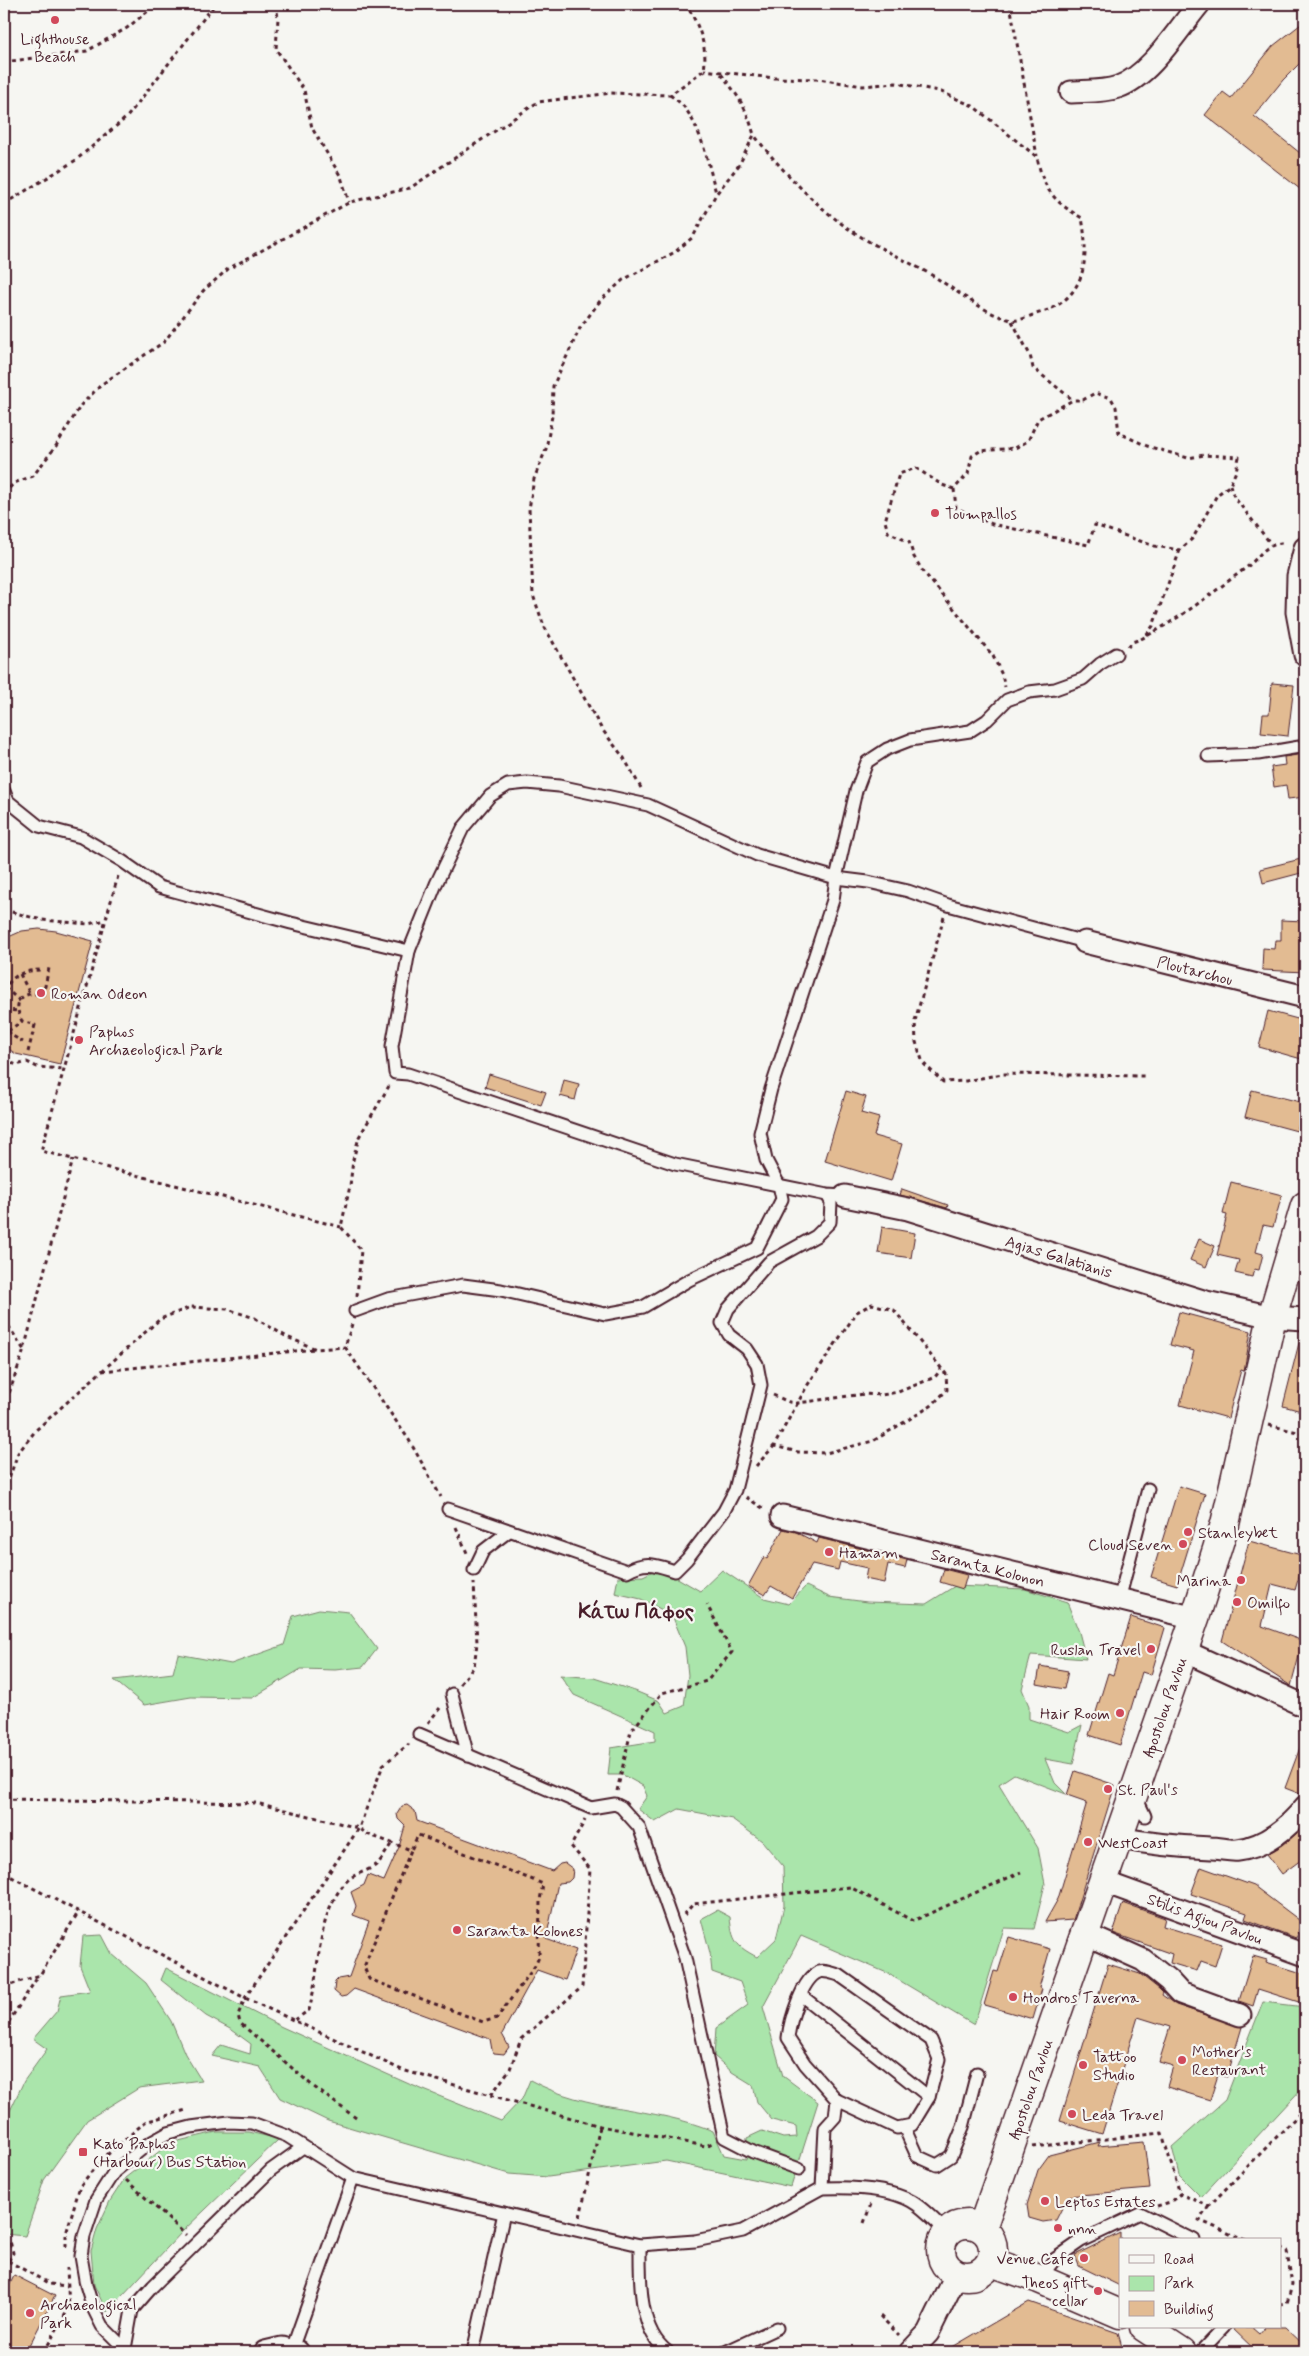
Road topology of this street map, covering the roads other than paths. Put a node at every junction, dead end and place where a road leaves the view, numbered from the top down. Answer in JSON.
{"nodes":[{"id":1,"x":1199,"y":4,"type":"edge"},
{"id":2,"x":1071,"y":92,"type":"dead end"},
{"id":3,"x":1299,"y":544,"type":"edge"},
{"id":4,"x":1116,"y":654,"type":"road end"},
{"id":5,"x":1305,"y":655,"type":"edge"},
{"id":6,"x":1305,"y":746,"type":"edge"},
{"id":7,"x":1208,"y":756,"type":"dead end"},
{"id":8,"x":4,"y":791,"type":"edge"},
{"id":9,"x":836,"y":878,"type":"junction"},
{"id":10,"x":1085,"y":942,"type":"joint"},
{"id":11,"x":409,"y":951,"type":"junction"},
{"id":12,"x":1305,"y":997,"type":"edge"},
{"id":13,"x":779,"y":1185,"type":"junction"},
{"id":14,"x":836,"y":1196,"type":"junction"},
{"id":15,"x":1305,"y":1206,"type":"edge"},
{"id":16,"x":355,"y":1311,"type":"road end"},
{"id":17,"x":1272,"y":1317,"type":"junction"},
{"id":18,"x":1305,"y":1319,"type":"edge"},
{"id":19,"x":1148,"y":1490,"type":"dead end"},
{"id":20,"x":448,"y":1509,"type":"road end"},
{"id":21,"x":782,"y":1516,"type":"road end"},
{"id":22,"x":509,"y":1531,"type":"junction"},
{"id":23,"x":474,"y":1570,"type":"road end"},
{"id":24,"x":1119,"y":1600,"type":"junction"},
{"id":25,"x":1195,"y":1618,"type":"junction"},
{"id":26,"x":1184,"y":1651,"type":"junction"},
{"id":27,"x":452,"y":1694,"type":"road end"},
{"id":28,"x":1305,"y":1706,"type":"edge"},
{"id":29,"x":419,"y":1734,"type":"road end"},
{"id":30,"x":468,"y":1756,"type":"junction"},
{"id":31,"x":1305,"y":1807,"type":"edge"},
{"id":32,"x":1119,"y":1838,"type":"junction"},
{"id":33,"x":1104,"y":1882,"type":"junction"},
{"id":34,"x":1085,"y":1934,"type":"junction"},
{"id":35,"x":1305,"y":1954,"type":"edge"},
{"id":36,"x":802,"y":1996,"type":"junction"},
{"id":37,"x":1240,"y":2015,"type":"dead end"},
{"id":38,"x":977,"y":2073,"type":"dead end"},
{"id":39,"x":929,"y":2097,"type":"junction"},
{"id":40,"x":837,"y":2100,"type":"junction"},
{"id":41,"x":904,"y":2127,"type":"junction"},
{"id":42,"x":303,"y":2147,"type":"junction"},
{"id":43,"x":799,"y":2169,"type":"dead end"},
{"id":44,"x":352,"y":2178,"type":"junction"},
{"id":45,"x":822,"y":2188,"type":"junction"},
{"id":46,"x":504,"y":2213,"type":"junction"},
{"id":47,"x":982,"y":2228,"type":"junction"},
{"id":48,"x":947,"y":2232,"type":"junction"},
{"id":49,"x":1190,"y":2238,"type":"edge"},
{"id":50,"x":640,"y":2245,"type":"junction"},
{"id":51,"x":991,"y":2262,"type":"junction"},
{"id":52,"x":957,"y":2274,"type":"junction"},
{"id":53,"x":1039,"y":2278,"type":"junction"},
{"id":54,"x":1119,"y":2314,"type":"edge"},
{"id":55,"x":777,"y":2328,"type":"dead end"},
{"id":56,"x":1223,"y":2328,"type":"edge"},
{"id":57,"x":908,"y":2347,"type":"edge"},
{"id":58,"x":127,"y":2351,"type":"edge"},
{"id":59,"x":295,"y":2351,"type":"edge"},
{"id":60,"x":265,"y":2352,"type":"edge"},
{"id":61,"x":473,"y":2352,"type":"edge"},
{"id":62,"x":668,"y":2352,"type":"edge"},
{"id":63,"x":725,"y":2352,"type":"edge"},
{"id":64,"x":1200,"y":2352,"type":"edge"}],
"edges":[{"from":1,"to":2,"type":"street"},
{"from":3,"to":5,"type":"street"},
{"from":4,"to":9,"type":"lane"},
{"from":6,"to":7,"type":"lane"},
{"from":8,"to":11,"type":"lane"},
{"from":9,"to":10,"type":"lane"},
{"from":9,"to":11,"type":"lane"},
{"from":9,"to":13,"type":"lane"},
{"from":10,"to":12,"type":"street","name":"Ploutarchou"},
{"from":11,"to":13,"type":"lane"},
{"from":13,"to":14,"type":"lane"},
{"from":13,"to":16,"type":"lane"},
{"from":14,"to":17,"type":"street","name":"Agias Galatianis"},
{"from":14,"to":22,"type":"lane"},
{"from":15,"to":17,"type":"main road","name":"Apostolou Pavlou"},
{"from":17,"to":18,"type":"street","name":"Agias Galatianis"},
{"from":17,"to":25,"type":"main road","name":"Apostolou Pavlou"},
{"from":19,"to":24,"type":"lane"},
{"from":20,"to":22,"type":"lane"},
{"from":21,"to":24,"type":"street","name":"Saranta Kolonon"},
{"from":22,"to":23,"type":"lane"},
{"from":24,"to":25,"type":"street","name":"Saranta Kolonon"},
{"from":25,"to":26,"type":"main road","name":"Apostolou Pavlou"},
{"from":26,"to":28,"type":"street"},
{"from":26,"to":32,"type":"main road","name":"Apostolou Pavlou"},
{"from":27,"to":30,"type":"lane"},
{"from":29,"to":30,"type":"lane"},
{"from":30,"to":43,"type":"lane"},
{"from":31,"to":32,"type":"street"},
{"from":32,"to":33,"type":"main road","name":"Apostolou Pavlou"},
{"from":33,"to":34,"type":"main road","name":"Apostolou Pavlou"},
{"from":33,"to":35,"type":"street","name":"Stilis Agiou Pavlou"},
{"from":34,"to":37,"type":"street"},
{"from":34,"to":47,"type":"main road","name":"Apostolou Pavlou"},
{"from":36,"to":39,"type":"lane"},
{"from":36,"to":39,"type":"lane"},
{"from":36,"to":40,"type":"lane"},
{"from":38,"to":41,"type":"lane"},
{"from":39,"to":41,"type":"lane"},
{"from":40,"to":41,"type":"lane"},
{"from":40,"to":45,"type":"lane"},
{"from":42,"to":44,"type":"lane"},
{"from":42,"to":58,"type":"lane"},
{"from":42,"to":58,"type":"lane"},
{"from":44,"to":46,"type":"lane"},
{"from":44,"to":59,"type":"lane"},
{"from":45,"to":48,"type":"lane"},
{"from":45,"to":50,"type":"lane"},
{"from":46,"to":50,"type":"lane"},
{"from":46,"to":61,"type":"lane"},
{"from":47,"to":48,"type":"main road"},
{"from":47,"to":51,"type":"main road"},
{"from":48,"to":52,"type":"main road"},
{"from":49,"to":53,"type":"lane"},
{"from":50,"to":62,"type":"lane"},
{"from":51,"to":52,"type":"main road"},
{"from":51,"to":53,"type":"main road"},
{"from":52,"to":57,"type":"street"},
{"from":53,"to":54,"type":"main road"},
{"from":55,"to":63,"type":"lane"},
{"from":56,"to":64,"type":"lane"},
{"from":59,"to":60,"type":"street"}]}
